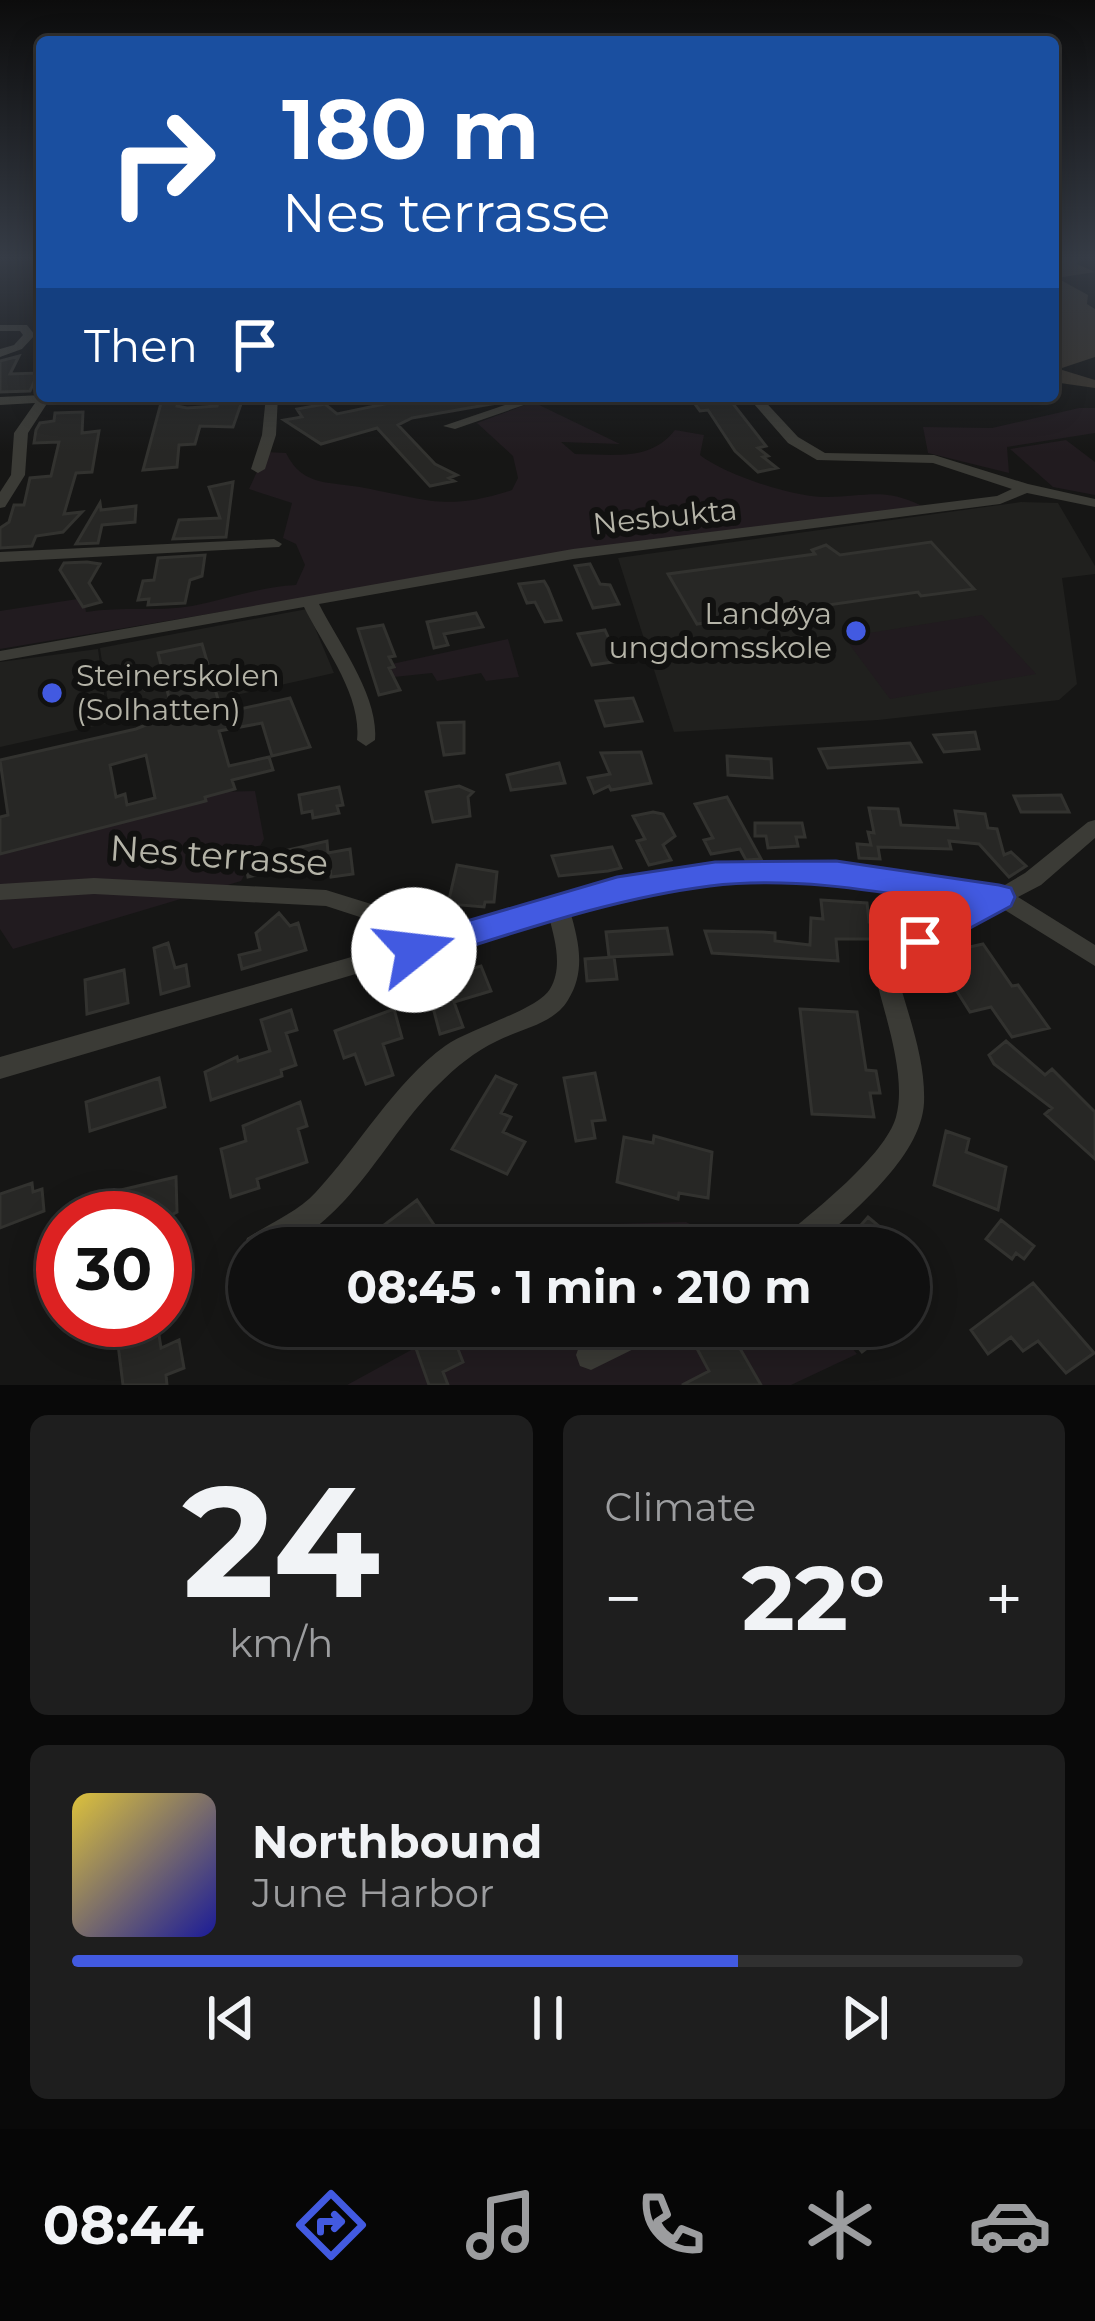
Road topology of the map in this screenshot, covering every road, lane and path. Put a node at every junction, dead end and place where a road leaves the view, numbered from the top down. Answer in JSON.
{"nodes":[{"id":1,"x":0,"y":328,"type":"edge"},
{"id":2,"x":0,"y":352,"type":"edge"},
{"id":3,"x":36,"y":399,"type":"edge"},
{"id":4,"x":0,"y":401,"type":"edge"},
{"id":5,"x":42,"y":402,"type":"edge"},
{"id":6,"x":272,"y":402,"type":"edge"},
{"id":7,"x":525,"y":402,"type":"edge"},
{"id":8,"x":759,"y":402,"type":"edge"},
{"id":9,"x":450,"y":426,"type":"dead end"},
{"id":10,"x":258,"y":469,"type":"dead end"},
{"id":11,"x":1025,"y":488,"type":"junction"},
{"id":12,"x":2,"y":500,"type":"edge"},
{"id":13,"x":1095,"y":503,"type":"edge"},
{"id":14,"x":274,"y":544,"type":"dead end"},
{"id":15,"x":0,"y":557,"type":"edge"},
{"id":16,"x":308,"y":599,"type":"junction"},
{"id":17,"x":0,"y":656,"type":"edge"},
{"id":18,"x":366,"y":740,"type":"dead end"},
{"id":19,"x":1095,"y":827,"type":"edge"},
{"id":20,"x":0,"y":892,"type":"edge"},
{"id":21,"x":999,"y":897,"type":"junction"},
{"id":22,"x":558,"y":910,"type":"junction"},
{"id":23,"x":414,"y":950,"type":"junction"},
{"id":24,"x":1095,"y":957,"type":"edge"},
{"id":25,"x":0,"y":1068,"type":"edge"},
{"id":26,"x":294,"y":1227,"type":"edge"},
{"id":27,"x":813,"y":1227,"type":"edge"},
{"id":28,"x":607,"y":1347,"type":"edge"},
{"id":29,"x":591,"y":1355,"type":"dead end"}],
"edges":[{"from":1,"to":2,"type":"street"},
{"from":3,"to":4,"type":"street"},
{"from":5,"to":12,"type":"street"},
{"from":6,"to":10,"type":"street"},
{"from":7,"to":9,"type":"street"},
{"from":8,"to":11,"type":"street"},
{"from":11,"to":13,"type":"street"},
{"from":11,"to":16,"type":"street","name":"Nesbukta"},
{"from":14,"to":15,"type":"street"},
{"from":16,"to":17,"type":"street","name":"Nesbukta"},
{"from":16,"to":18,"type":"street"},
{"from":19,"to":21,"type":"street"},
{"from":20,"to":23,"type":"street","name":"Nes terrasse"},
{"from":21,"to":22,"type":"street"},
{"from":21,"to":24,"type":"street"},
{"from":21,"to":27,"type":"street"},
{"from":22,"to":23,"type":"street"},
{"from":22,"to":26,"type":"street"},
{"from":23,"to":25,"type":"street"},
{"from":28,"to":29,"type":"street"}]}
